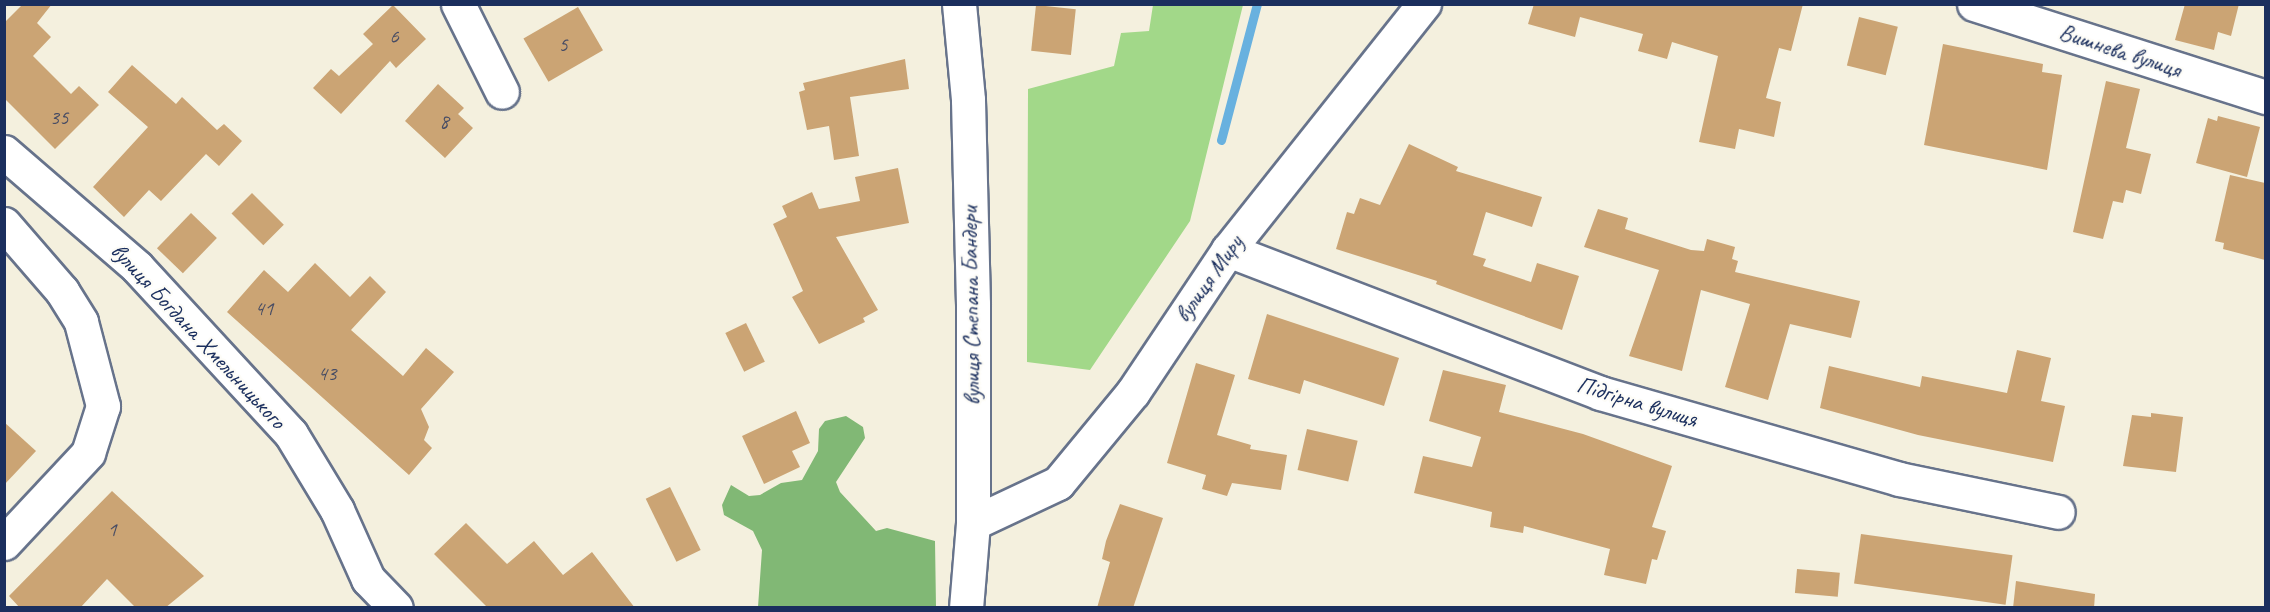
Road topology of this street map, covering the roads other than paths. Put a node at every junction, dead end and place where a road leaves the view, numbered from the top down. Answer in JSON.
{"nodes":[{"id":1,"x":458,"y":4,"type":"edge"},
{"id":2,"x":959,"y":4,"type":"edge"},
{"id":3,"x":1424,"y":4,"type":"edge"},
{"id":4,"x":1974,"y":4,"type":"edge"},
{"id":5,"x":502,"y":92,"type":"dead end"},
{"id":6,"x":2265,"y":97,"type":"edge"},
{"id":7,"x":4,"y":152,"type":"edge"},
{"id":8,"x":4,"y":224,"type":"edge"},
{"id":9,"x":1228,"y":250,"type":"junction"},
{"id":10,"x":2058,"y":512,"type":"dead end"},
{"id":11,"x":973,"y":523,"type":"junction"},
{"id":12,"x":4,"y":543,"type":"edge"},
{"id":13,"x":396,"y":608,"type":"edge"},
{"id":14,"x":966,"y":608,"type":"edge"}],
"edges":[{"from":1,"to":5,"type":"street"},
{"from":2,"to":11,"type":"street","name":"вулиця Степана Бандери"},
{"from":3,"to":9,"type":"street","name":"вулиця Миру"},
{"from":4,"to":6,"type":"street","name":"Вишнева вулиця"},
{"from":7,"to":13,"type":"street","name":"вулиця Богдана Хмельницького"},
{"from":8,"to":12,"type":"street"},
{"from":9,"to":10,"type":"street","name":"Підгірна вулиця"},
{"from":9,"to":11,"type":"street","name":"вулиця Миру"},
{"from":11,"to":14,"type":"street","name":"вулиця Степана Бандери"}]}
